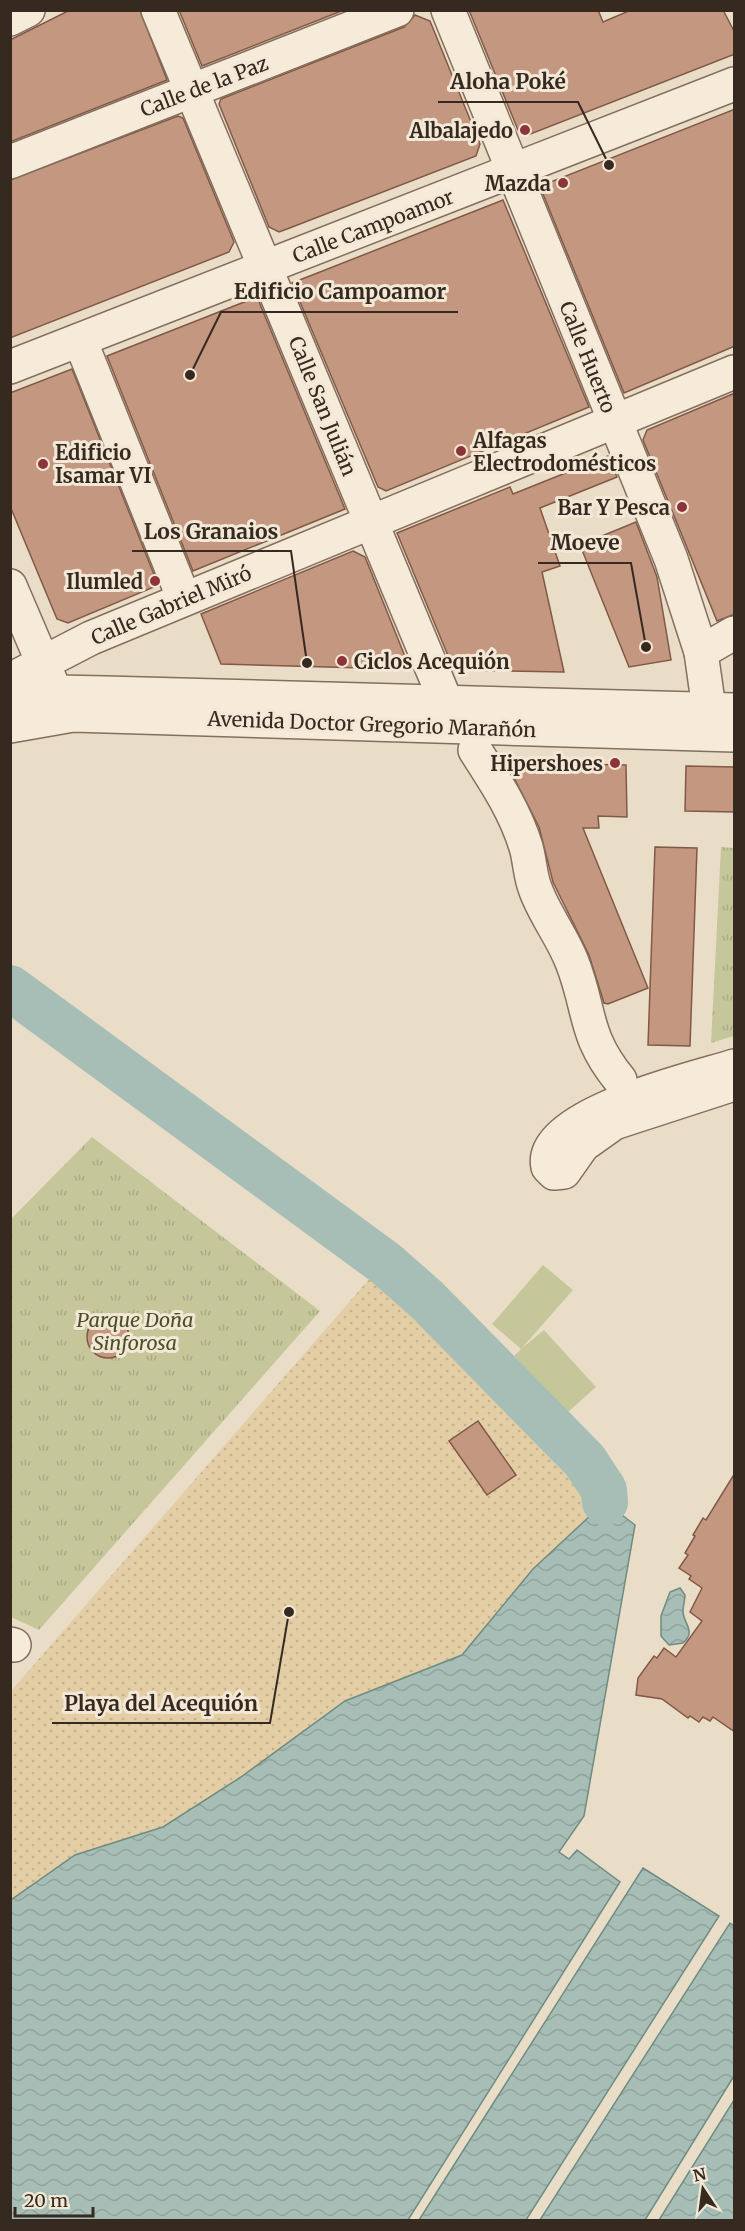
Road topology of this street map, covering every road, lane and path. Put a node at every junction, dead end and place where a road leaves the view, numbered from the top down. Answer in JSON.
{"nodes":[{"id":1,"x":28,"y":10,"type":"edge"},
{"id":2,"x":158,"y":10,"type":"edge"},
{"id":3,"x":397,"y":10,"type":"edge"},
{"id":4,"x":448,"y":10,"type":"edge"},
{"id":5,"x":10,"y":20,"type":"edge"},
{"id":6,"x":735,"y":84,"type":"edge"},
{"id":7,"x":192,"y":91,"type":"junction"},
{"id":8,"x":10,"y":162,"type":"edge"},
{"id":9,"x":513,"y":171,"type":"junction"},
{"id":10,"x":266,"y":267,"type":"junction"},
{"id":11,"x":81,"y":340,"type":"junction"},
{"id":12,"x":10,"y":367,"type":"edge"},
{"id":13,"x":735,"y":372,"type":"edge"},
{"id":14,"x":615,"y":422,"type":"junction"},
{"id":15,"x":372,"y":522,"type":"junction"},
{"id":16,"x":10,"y":586,"type":"edge"},
{"id":17,"x":184,"y":599,"type":"junction"},
{"id":18,"x":735,"y":633,"type":"edge"},
{"id":19,"x":701,"y":652,"type":"junction"},
{"id":20,"x":10,"y":680,"type":"edge"},
{"id":21,"x":58,"y":691,"type":"junction"},
{"id":22,"x":10,"y":700,"type":"edge"},
{"id":23,"x":446,"y":702,"type":"junction"},
{"id":24,"x":722,"y":710,"type":"edge"},
{"id":25,"x":10,"y":726,"type":"edge"},
{"id":26,"x":735,"y":735,"type":"edge"},
{"id":27,"x":475,"y":750,"type":"dead end"},
{"id":28,"x":735,"y":1066,"type":"edge"},
{"id":29,"x":620,"y":1080,"type":"dead end"},
{"id":30,"x":735,"y":1084,"type":"edge"}],
"edges":[{"from":1,"to":5,"type":"street"},
{"from":2,"to":7,"type":"street","name":"Calle San Julián"},
{"from":3,"to":7,"type":"street","name":"Calle de la Paz"},
{"from":4,"to":9,"type":"street","name":"Calle Huerto"},
{"from":6,"to":9,"type":"street","name":"Calle Campoamor"},
{"from":7,"to":8,"type":"street","name":"Calle de la Paz"},
{"from":7,"to":10,"type":"street","name":"Calle San Julián"},
{"from":9,"to":10,"type":"street","name":"Calle Campoamor"},
{"from":9,"to":14,"type":"street","name":"Calle Huerto"},
{"from":10,"to":11,"type":"street","name":"Calle Campoamor"},
{"from":10,"to":15,"type":"street","name":"Calle San Julián"},
{"from":11,"to":12,"type":"street","name":"Calle Campoamor"},
{"from":11,"to":17,"type":"street"},
{"from":13,"to":14,"type":"street","name":"Calle Gabriel Miró"},
{"from":14,"to":15,"type":"street","name":"Calle Gabriel Miró"},
{"from":14,"to":19,"type":"street","name":"Calle Huerto"},
{"from":15,"to":17,"type":"street","name":"Calle Gabriel Miró"},
{"from":15,"to":23,"type":"street","name":"Calle San Julián"},
{"from":16,"to":21,"type":"street"},
{"from":17,"to":21,"type":"street","name":"Calle Gabriel Miró"},
{"from":18,"to":19,"type":"street"},
{"from":19,"to":24,"type":"street","name":"Calle Huerto"},
{"from":20,"to":21,"type":"street","name":"Calle Gabriel Miró"},
{"from":21,"to":22,"type":"street","name":"Avenida Doctor Gregorio Marañón"},
{"from":21,"to":23,"type":"street","name":"Avenida Doctor Gregorio Marañón"},
{"from":21,"to":25,"type":"street","name":"Avenida Doctor Gregorio Marañón"},
{"from":21,"to":26,"type":"street","name":"Avenida Doctor Gregorio Marañón"},
{"from":23,"to":24,"type":"street","name":"Avenida Doctor Gregorio Marañón"},
{"from":27,"to":29,"type":"street"},
{"from":28,"to":30,"type":"street"}]}
